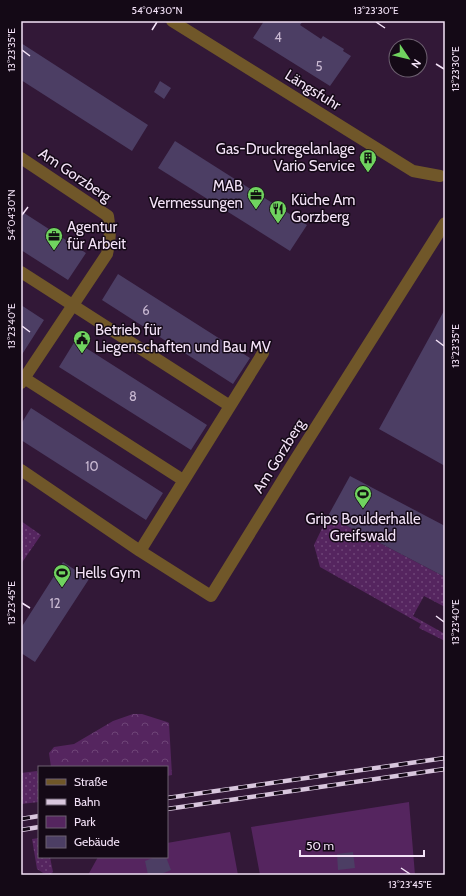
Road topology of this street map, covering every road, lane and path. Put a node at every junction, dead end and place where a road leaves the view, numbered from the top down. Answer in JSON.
{"nodes":[{"id":1,"x":172,"y":21,"type":"edge"},
{"id":2,"x":21,"y":158,"type":"edge"},
{"id":3,"x":440,"y":176,"type":"dead end"},
{"id":4,"x":445,"y":222,"type":"edge"},
{"id":5,"x":21,"y":272,"type":"edge"},
{"id":6,"x":73,"y":305,"type":"junction"},
{"id":7,"x":263,"y":353,"type":"dead end"},
{"id":8,"x":23,"y":380,"type":"edge"},
{"id":9,"x":230,"y":406,"type":"junction"},
{"id":10,"x":21,"y":470,"type":"edge"},
{"id":11,"x":183,"y":480,"type":"junction"},
{"id":12,"x":140,"y":551,"type":"junction"}],
"edges":[{"from":1,"to":3,"type":"street","name":"Längsfuhr"},
{"from":2,"to":6,"type":"street","name":"Am Gorzberg"},
{"from":4,"to":12,"type":"street","name":"Am Gorzberg"},
{"from":5,"to":6,"type":"street"},
{"from":6,"to":8,"type":"street","name":"Am Gorzberg"},
{"from":6,"to":9,"type":"street"},
{"from":7,"to":9,"type":"street"},
{"from":8,"to":11,"type":"street"},
{"from":9,"to":11,"type":"street"},
{"from":10,"to":12,"type":"street","name":"Am Gorzberg"},
{"from":11,"to":12,"type":"street"}]}
